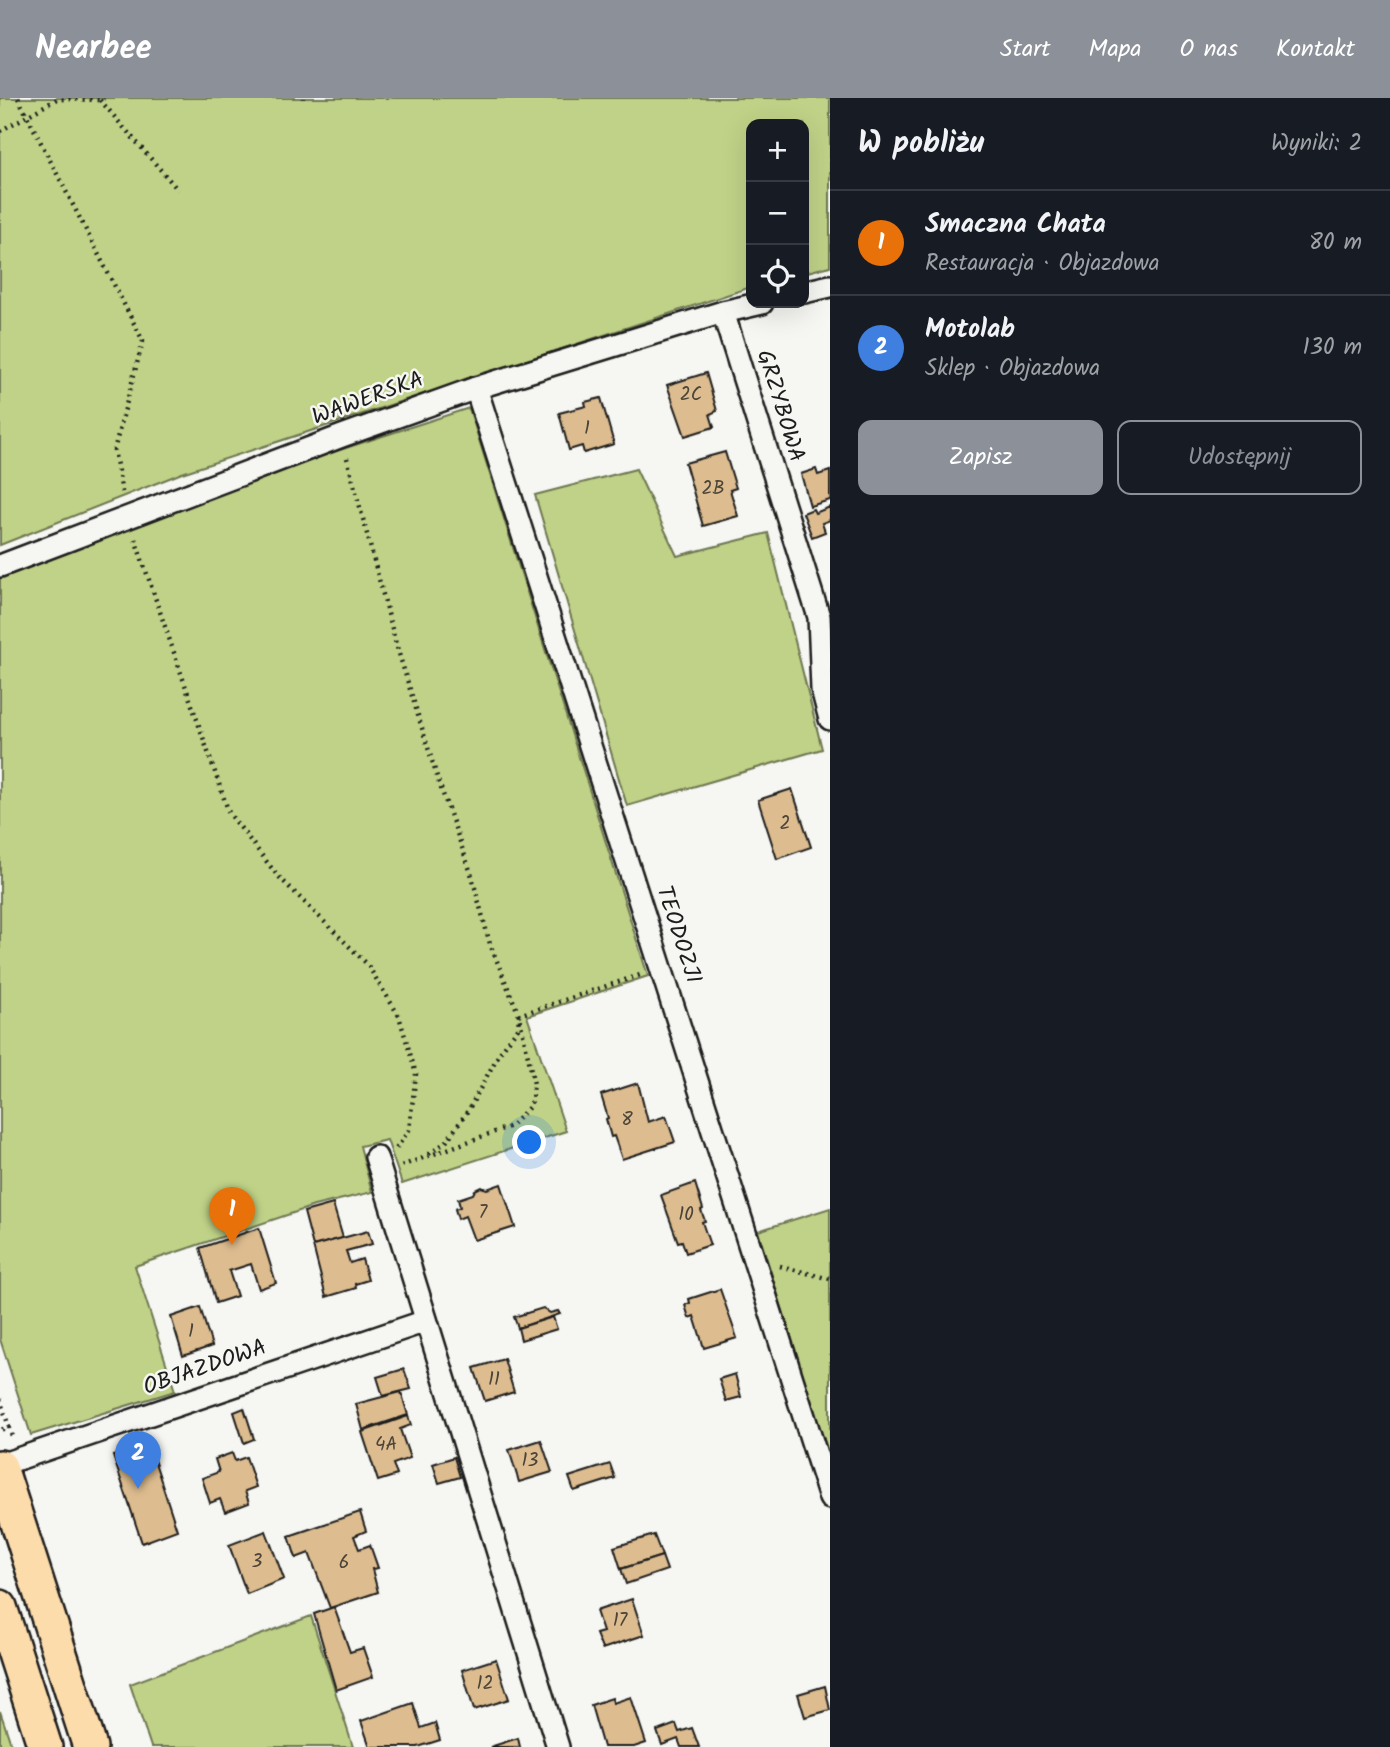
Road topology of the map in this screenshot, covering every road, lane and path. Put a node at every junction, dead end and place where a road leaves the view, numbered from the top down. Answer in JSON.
{"nodes":[{"id":1,"x":18,"y":98,"type":"edge"},
{"id":2,"x":102,"y":99,"type":"edge"},
{"id":3,"x":27,"y":116,"type":"junction"},
{"id":4,"x":0,"y":131,"type":"edge"},
{"id":5,"x":178,"y":190,"type":"dead end"},
{"id":6,"x":830,"y":286,"type":"edge"},
{"id":7,"x":809,"y":291,"type":"edge"},
{"id":8,"x":746,"y":307,"type":"edge"},
{"id":9,"x":723,"y":312,"type":"junction"},
{"id":10,"x":476,"y":388,"type":"junction"},
{"id":11,"x":342,"y":436,"type":"junction"},
{"id":12,"x":127,"y":517,"type":"junction"},
{"id":13,"x":0,"y":566,"type":"edge"},
{"id":14,"x":830,"y":719,"type":"edge"},
{"id":15,"x":661,"y":968,"type":"junction"},
{"id":16,"x":519,"y":1016,"type":"junction"},
{"id":17,"x":426,"y":1157,"type":"junction"},
{"id":18,"x":378,"y":1165,"type":"junction"},
{"id":19,"x":754,"y":1260,"type":"junction"},
{"id":20,"x":830,"y":1279,"type":"edge"},
{"id":21,"x":426,"y":1321,"type":"junction"},
{"id":22,"x":0,"y":1399,"type":"edge"},
{"id":23,"x":0,"y":1430,"type":"edge"},
{"id":24,"x":0,"y":1466,"type":"edge"},
{"id":25,"x":830,"y":1498,"type":"edge"},
{"id":26,"x":0,"y":1607,"type":"edge"},
{"id":27,"x":45,"y":1747,"type":"edge"},
{"id":28,"x":90,"y":1747,"type":"edge"},
{"id":29,"x":558,"y":1747,"type":"edge"}],
"edges":[{"from":1,"to":3,"type":"path"},
{"from":2,"to":3,"type":"path"},
{"from":2,"to":5,"type":"path"},
{"from":3,"to":4,"type":"path"},
{"from":3,"to":12,"type":"path"},
{"from":6,"to":7,"type":"street"},
{"from":8,"to":9,"type":"street","name":"WAWERSKA"},
{"from":9,"to":10,"type":"street","name":"WAWERSKA"},
{"from":9,"to":14,"type":"street","name":"GRZYBOWA"},
{"from":10,"to":11,"type":"street","name":"WAWERSKA"},
{"from":10,"to":15,"type":"street","name":"TEODOZJI"},
{"from":11,"to":12,"type":"street","name":"WAWERSKA"},
{"from":11,"to":16,"type":"path"},
{"from":12,"to":13,"type":"street","name":"WAWERSKA"},
{"from":12,"to":18,"type":"path"},
{"from":15,"to":16,"type":"path"},
{"from":15,"to":19,"type":"street","name":"TEODOZJI"},
{"from":16,"to":17,"type":"path"},
{"from":16,"to":17,"type":"path"},
{"from":17,"to":18,"type":"path"},
{"from":18,"to":21,"type":"street"},
{"from":19,"to":20,"type":"path"},
{"from":19,"to":25,"type":"street","name":"TEODOZJI"},
{"from":21,"to":24,"type":"street","name":"OBJAZDOWA"},
{"from":21,"to":29,"type":"street"},
{"from":22,"to":23,"type":"path"},
{"from":24,"to":28,"type":"main road"},
{"from":26,"to":27,"type":"main road"}]}
